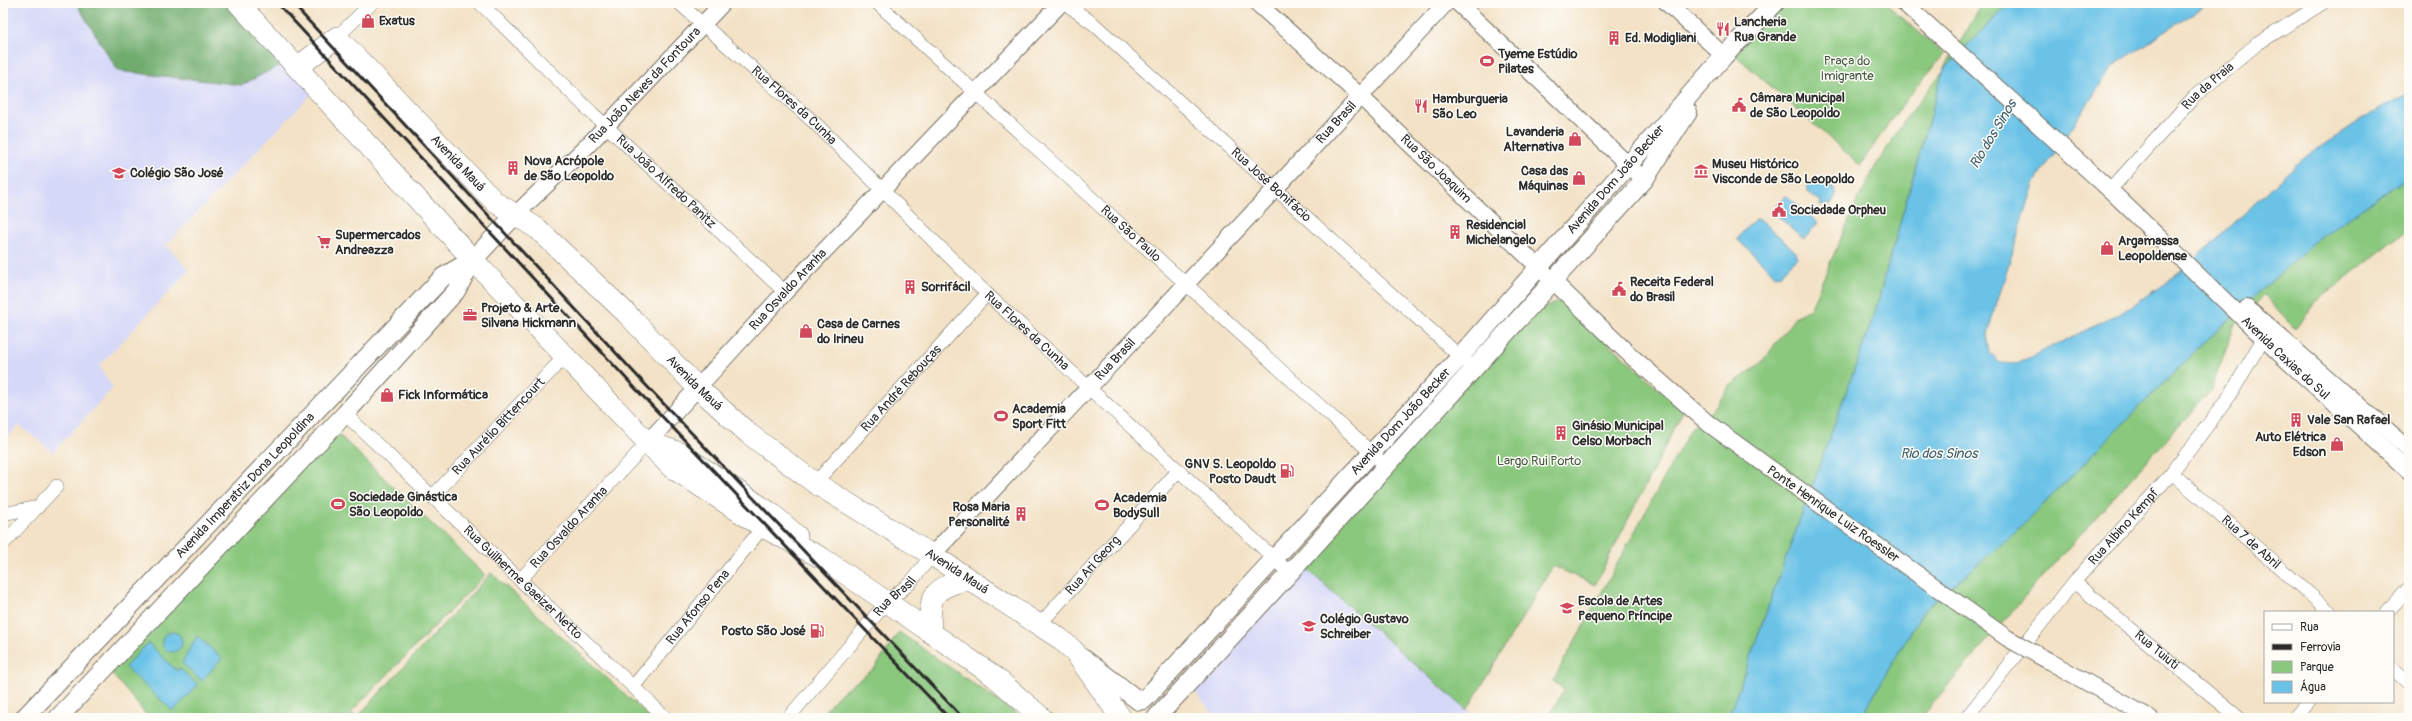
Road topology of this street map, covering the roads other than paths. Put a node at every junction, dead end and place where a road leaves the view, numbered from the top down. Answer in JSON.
{"nodes":[{"id":1,"x":238,"y":3,"type":"edge"},
{"id":2,"x":372,"y":3,"type":"edge"},
{"id":3,"x":480,"y":3,"type":"edge"},
{"id":4,"x":679,"y":3,"type":"edge"},
{"id":5,"x":723,"y":3,"type":"edge"},
{"id":6,"x":877,"y":3,"type":"edge"},
{"id":7,"x":1061,"y":3,"type":"edge"},
{"id":8,"x":1065,"y":3,"type":"edge"},
{"id":9,"x":1257,"y":3,"type":"edge"},
{"id":10,"x":1446,"y":3,"type":"edge"},
{"id":11,"x":1458,"y":3,"type":"edge"},
{"id":12,"x":1667,"y":3,"type":"edge"},
{"id":13,"x":1775,"y":3,"type":"edge"},
{"id":14,"x":1904,"y":3,"type":"edge"},
{"id":15,"x":2323,"y":3,"type":"edge"},
{"id":16,"x":703,"y":24,"type":"junction"},
{"id":17,"x":337,"y":37,"type":"junction"},
{"id":18,"x":1724,"y":56,"type":"junction"},
{"id":19,"x":298,"y":67,"type":"junction"},
{"id":20,"x":1710,"y":73,"type":"junction"},
{"id":21,"x":975,"y":94,"type":"junction"},
{"id":22,"x":1360,"y":96,"type":"junction"},
{"id":23,"x":606,"y":126,"type":"junction"},
{"id":24,"x":1629,"y":166,"type":"junction"},
{"id":25,"x":1644,"y":180,"type":"junction"},
{"id":26,"x":883,"y":190,"type":"junction"},
{"id":27,"x":1275,"y":190,"type":"junction"},
{"id":28,"x":2110,"y":190,"type":"junction"},
{"id":29,"x":514,"y":216,"type":"junction"},
{"id":30,"x":473,"y":260,"type":"junction"},
{"id":31,"x":1539,"y":268,"type":"junction"},
{"id":32,"x":1552,"y":280,"type":"junction"},
{"id":33,"x":1186,"y":284,"type":"junction"},
{"id":34,"x":785,"y":292,"type":"junction"},
{"id":35,"x":987,"y":294,"type":"junction"},
{"id":36,"x":2266,"y":332,"type":"junction"},
{"id":37,"x":566,"y":355,"type":"junction"},
{"id":38,"x":1630,"y":355,"type":"joint"},
{"id":39,"x":1460,"y":357,"type":"junction"},
{"id":40,"x":1474,"y":369,"type":"junction"},
{"id":41,"x":697,"y":387,"type":"junction"},
{"id":42,"x":1088,"y":389,"type":"junction"},
{"id":43,"x":345,"y":414,"type":"junction"},
{"id":44,"x":648,"y":442,"type":"junction"},
{"id":45,"x":2409,"y":449,"type":"edge"},
{"id":46,"x":1371,"y":453,"type":"junction"},
{"id":47,"x":1385,"y":465,"type":"junction"},
{"id":48,"x":2409,"y":470,"type":"edge"},
{"id":49,"x":1178,"y":471,"type":"junction"},
{"id":50,"x":2172,"y":473,"type":"junction"},
{"id":51,"x":815,"y":484,"type":"junction"},
{"id":52,"x":57,"y":486,"type":"dead end"},
{"id":53,"x":432,"y":497,"type":"junction"},
{"id":54,"x":38,"y":507,"type":"junction"},
{"id":55,"x":3,"y":514,"type":"edge"},
{"id":56,"x":762,"y":527,"type":"junction"},
{"id":57,"x":3,"y":544,"type":"edge"},
{"id":58,"x":932,"y":555,"type":"junction"},
{"id":59,"x":822,"y":558,"type":"junction"},
{"id":60,"x":1274,"y":558,"type":"junction"},
{"id":61,"x":168,"y":568,"type":"junction"},
{"id":62,"x":1290,"y":573,"type":"junction"},
{"id":63,"x":969,"y":579,"type":"junction"},
{"id":64,"x":520,"y":580,"type":"junction"},
{"id":65,"x":186,"y":582,"type":"junction"},
{"id":66,"x":2074,"y":582,"type":"junction"},
{"id":67,"x":2409,"y":588,"type":"edge"},
{"id":68,"x":887,"y":602,"type":"junction"},
{"id":69,"x":2329,"y":611,"type":"edge"},
{"id":70,"x":2388,"y":611,"type":"edge"},
{"id":71,"x":1040,"y":624,"type":"junction"},
{"id":72,"x":931,"y":632,"type":"junction"},
{"id":73,"x":1074,"y":651,"type":"junction"},
{"id":74,"x":2394,"y":670,"type":"edge"},
{"id":75,"x":2409,"y":684,"type":"edge"},
{"id":76,"x":633,"y":687,"type":"junction"},
{"id":77,"x":2307,"y":703,"type":"edge"},
{"id":78,"x":24,"y":718,"type":"edge"},
{"id":79,"x":58,"y":718,"type":"edge"},
{"id":80,"x":666,"y":718,"type":"edge"},
{"id":81,"x":788,"y":718,"type":"edge"},
{"id":82,"x":1042,"y":718,"type":"edge"},
{"id":83,"x":1121,"y":718,"type":"edge"},
{"id":84,"x":1156,"y":718,"type":"edge"},
{"id":85,"x":1966,"y":718,"type":"edge"},
{"id":86,"x":2150,"y":718,"type":"edge"},
{"id":87,"x":2239,"y":718,"type":"edge"},
{"id":88,"x":2294,"y":718,"type":"edge"}],
"edges":[{"from":1,"to":19,"type":"main road"},
{"from":2,"to":17,"type":"street"},
{"from":3,"to":23,"type":"street","name":"Rua João Alfredo Panitz"},
{"from":4,"to":16,"type":"street","name":"Rua Flores da Cunha"},
{"from":5,"to":16,"type":"street","name":"Rua João Neves da Fontoura"},
{"from":6,"to":21,"type":"street","name":"Rua São Paulo"},
{"from":7,"to":21,"type":"street","name":"Rua Osvaldo Aranha"},
{"from":8,"to":27,"type":"street","name":"Rua José Bonifácio"},
{"from":9,"to":22,"type":"street","name":"Rua São Joaquim"},
{"from":10,"to":22,"type":"street","name":"Rua Brasil"},
{"from":11,"to":24,"type":"street"},
{"from":12,"to":18,"type":"street"},
{"from":13,"to":18,"type":"main road","name":"Avenida Dom João Becker"},
{"from":14,"to":28,"type":"street","name":"Avenida Caxias do Sul"},
{"from":15,"to":28,"type":"street","name":"Rua da Praia"},
{"from":16,"to":23,"type":"street","name":"Rua João Neves da Fontoura"},
{"from":16,"to":26,"type":"street","name":"Rua Flores da Cunha"},
{"from":17,"to":19,"type":"main road"},
{"from":17,"to":29,"type":"main road","name":"Avenida Mauá"},
{"from":18,"to":20,"type":"main road","name":"Avenida Dom João Becker"},
{"from":19,"to":30,"type":"main road"},
{"from":20,"to":24,"type":"main road","name":"Avenida Dom João Becker"},
{"from":20,"to":25,"type":"main road","name":"Avenida Dom João Becker"},
{"from":21,"to":26,"type":"street","name":"Rua Osvaldo Aranha"},
{"from":21,"to":33,"type":"street","name":"Rua São Paulo"},
{"from":22,"to":27,"type":"street","name":"Rua Brasil"},
{"from":22,"to":31,"type":"street","name":"Rua São Joaquim"},
{"from":23,"to":29,"type":"street","name":"Rua João Neves da Fontoura"},
{"from":23,"to":34,"type":"street","name":"Rua João Alfredo Panitz"},
{"from":24,"to":25,"type":"street"},
{"from":24,"to":31,"type":"main road","name":"Avenida Dom João Becker"},
{"from":25,"to":32,"type":"main road","name":"Avenida Dom João Becker"},
{"from":26,"to":34,"type":"street","name":"Rua Osvaldo Aranha"},
{"from":26,"to":35,"type":"street","name":"Rua Flores da Cunha"},
{"from":27,"to":33,"type":"street","name":"Rua Brasil"},
{"from":27,"to":39,"type":"street","name":"Rua José Bonifácio"},
{"from":28,"to":36,"type":"street","name":"Avenida Caxias do Sul"},
{"from":29,"to":30,"type":"main road","name":"Avenida Imperatriz Dona Leopoldina"},
{"from":29,"to":41,"type":"main road","name":"Avenida Mauá"},
{"from":30,"to":37,"type":"main road"},
{"from":30,"to":43,"type":"main road","name":"Avenida Imperatriz Dona Leopoldina"},
{"from":30,"to":61,"type":"main road","name":"Avenida Imperatriz Dona Leopoldina"},
{"from":31,"to":32,"type":"street","name":"Rua São Joaquim"},
{"from":31,"to":39,"type":"main road","name":"Avenida Dom João Becker"},
{"from":32,"to":38,"type":"street","name":"Rua São Joaquim"},
{"from":32,"to":40,"type":"main road","name":"Avenida Dom João Becker"},
{"from":33,"to":42,"type":"street","name":"Rua Brasil"},
{"from":33,"to":46,"type":"street","name":"Rua São Paulo"},
{"from":34,"to":41,"type":"street","name":"Rua Osvaldo Aranha"},
{"from":35,"to":42,"type":"street","name":"Rua Flores da Cunha"},
{"from":35,"to":51,"type":"street","name":"Rua André Rebouças"},
{"from":36,"to":45,"type":"street","name":"Avenida Caxias do Sul"},
{"from":36,"to":48,"type":"street","name":"Avenida Caxias do Sul"},
{"from":36,"to":50,"type":"street","name":"Rua Albino Kempf"},
{"from":37,"to":44,"type":"main road"},
{"from":37,"to":53,"type":"street","name":"Rua Aurélio Bittencourt"},
{"from":38,"to":86,"type":"street","name":"Ponte Henrique Luiz Roessler","bridge":true},
{"from":39,"to":40,"type":"street","name":"Rua José Bonifácio"},
{"from":39,"to":46,"type":"main road","name":"Avenida Dom João Becker"},
{"from":40,"to":47,"type":"main road","name":"Avenida Dom João Becker"},
{"from":41,"to":44,"type":"street","name":"Rua Osvaldo Aranha"},
{"from":41,"to":51,"type":"main road","name":"Avenida Mauá"},
{"from":42,"to":49,"type":"street","name":"Rua Flores da Cunha"},
{"from":42,"to":58,"type":"street","name":"Rua Brasil"},
{"from":43,"to":53,"type":"street","name":"Rua Guilherme Gaeizer Netto"},
{"from":43,"to":65,"type":"main road","name":"Avenida Imperatriz Dona Leopoldina"},
{"from":44,"to":56,"type":"main road"},
{"from":44,"to":59,"type":"main road"},
{"from":44,"to":64,"type":"street","name":"Rua Osvaldo Aranha"},
{"from":46,"to":47,"type":"street","name":"Rua São Paulo"},
{"from":46,"to":60,"type":"main road","name":"Avenida Dom João Becker"},
{"from":47,"to":62,"type":"main road","name":"Avenida Dom João Becker"},
{"from":49,"to":60,"type":"street","name":"Rua Flores da Cunha"},
{"from":49,"to":71,"type":"street","name":"Rua Ari Georg"},
{"from":50,"to":66,"type":"street","name":"Rua Albino Kempf"},
{"from":50,"to":69,"type":"street","name":"Rua 7 de Abril"},
{"from":51,"to":58,"type":"main road","name":"Avenida Mauá"},
{"from":52,"to":54,"type":"street"},
{"from":53,"to":64,"type":"street","name":"Rua Guilherme Gaeizer Netto"},
{"from":54,"to":55,"type":"street"},
{"from":54,"to":57,"type":"street"},
{"from":56,"to":59,"type":"main road"},
{"from":56,"to":76,"type":"street","name":"Rua Afonso Pena"},
{"from":58,"to":63,"type":"main road","name":"Avenida Mauá"},
{"from":58,"to":68,"type":"street","name":"Rua Brasil"},
{"from":59,"to":68,"type":"main road"},
{"from":60,"to":62,"type":"street","name":"Rua Flores da Cunha"},
{"from":60,"to":73,"type":"main road","name":"Avenida Dom João Becker"},
{"from":61,"to":65,"type":"main road"},
{"from":61,"to":78,"type":"main road","name":"Avenida Imperatriz Dona Leopoldina"},
{"from":62,"to":84,"type":"main road","name":"Avenida Dom João Becker"},
{"from":63,"to":71,"type":"main road","name":"Avenida Mauá"},
{"from":63,"to":72,"type":"main road"},
{"from":64,"to":76,"type":"street","name":"Rua Guilherme Gaeizer Netto"},
{"from":65,"to":79,"type":"main road","name":"Avenida Imperatriz Dona Leopoldina"},
{"from":66,"to":85,"type":"street","name":"Rua Albino Kempf"},
{"from":66,"to":87,"type":"street","name":"Rua Tuiuti"},
{"from":67,"to":70,"type":"street"},
{"from":68,"to":72,"type":"main road"},
{"from":68,"to":81,"type":"street","name":"Rua Brasil"},
{"from":71,"to":73,"type":"main road","name":"Avenida Mauá"},
{"from":72,"to":82,"type":"main road"},
{"from":73,"to":83,"type":"main road","name":"Avenida Mauá"},
{"from":74,"to":75,"type":"street"},
{"from":76,"to":80,"type":"street","name":"Rua Guilherme Gaeizer Netto"},
{"from":77,"to":88,"type":"street"}]}
